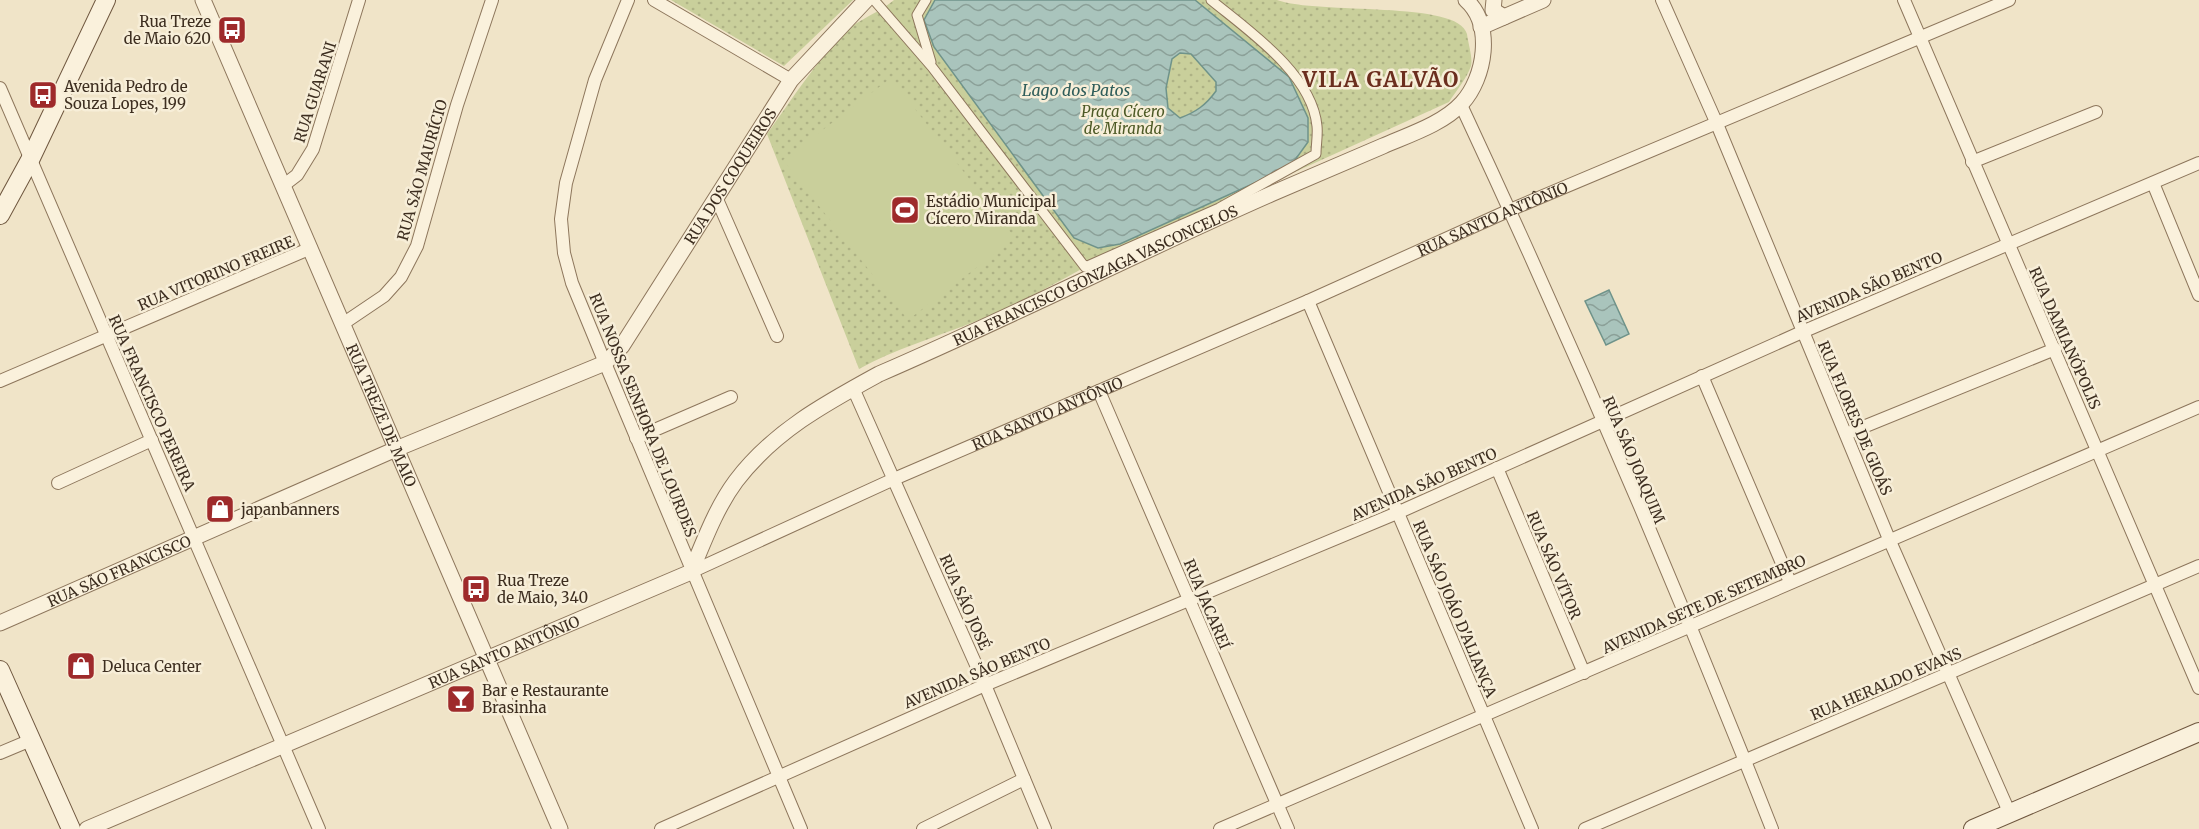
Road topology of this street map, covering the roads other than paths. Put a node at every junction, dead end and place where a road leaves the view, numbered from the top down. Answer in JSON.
{"nodes":[{"id":1,"x":106,"y":0,"type":"edge"},
{"id":2,"x":203,"y":0,"type":"edge"},
{"id":3,"x":359,"y":0,"type":"edge"},
{"id":4,"x":492,"y":0,"type":"edge"},
{"id":5,"x":628,"y":0,"type":"edge"},
{"id":6,"x":654,"y":0,"type":"edge"},
{"id":7,"x":866,"y":0,"type":"edge"},
{"id":8,"x":874,"y":0,"type":"edge"},
{"id":9,"x":926,"y":0,"type":"edge"},
{"id":10,"x":1211,"y":0,"type":"edge"},
{"id":11,"x":1488,"y":0,"type":"edge"},
{"id":12,"x":1494,"y":0,"type":"edge"},
{"id":13,"x":1543,"y":0,"type":"edge"},
{"id":14,"x":1662,"y":0,"type":"edge"},
{"id":15,"x":1904,"y":0,"type":"edge"},
{"id":16,"x":2009,"y":0,"type":"edge"},
{"id":17,"x":1469,"y":3,"type":"edge"},
{"id":18,"x":1504,"y":17,"type":"junction"},
{"id":19,"x":1480,"y":27,"type":"junction"},
{"id":20,"x":1920,"y":38,"type":"junction"},
{"id":21,"x":932,"y":67,"type":"junction"},
{"id":22,"x":791,"y":80,"type":"junction"},
{"id":23,"x":0,"y":88,"type":"edge"},
{"id":24,"x":1461,"y":105,"type":"junction"},
{"id":25,"x":2096,"y":112,"type":"dead end"},
{"id":26,"x":1717,"y":124,"type":"junction"},
{"id":27,"x":30,"y":160,"type":"junction"},
{"id":28,"x":1972,"y":162,"type":"junction"},
{"id":29,"x":2199,"y":164,"type":"edge"},
{"id":30,"x":2153,"y":183,"type":"junction"},
{"id":31,"x":285,"y":185,"type":"junction"},
{"id":32,"x":716,"y":197,"type":"junction"},
{"id":33,"x":1510,"y":210,"type":"junction"},
{"id":34,"x":0,"y":215,"type":"edge"},
{"id":35,"x":2007,"y":244,"type":"junction"},
{"id":36,"x":311,"y":248,"type":"junction"},
{"id":37,"x":2199,"y":295,"type":"edge"},
{"id":38,"x":1308,"y":301,"type":"junction"},
{"id":39,"x":344,"y":323,"type":"junction"},
{"id":40,"x":1802,"y":332,"type":"junction"},
{"id":41,"x":777,"y":336,"type":"dead end"},
{"id":42,"x":107,"y":337,"type":"junction"},
{"id":43,"x":2055,"y":349,"type":"junction"},
{"id":44,"x":604,"y":363,"type":"junction"},
{"id":45,"x":1702,"y":376,"type":"junction"},
{"id":46,"x":0,"y":381,"type":"edge"},
{"id":47,"x":853,"y":388,"type":"junction"},
{"id":48,"x":1099,"y":391,"type":"junction"},
{"id":49,"x":731,"y":397,"type":"dead end"},
{"id":50,"x":2199,"y":407,"type":"edge"},
{"id":51,"x":1601,"y":422,"type":"junction"},
{"id":52,"x":1846,"y":434,"type":"junction"},
{"id":53,"x":636,"y":438,"type":"junction"},
{"id":54,"x":152,"y":440,"type":"junction"},
{"id":55,"x":396,"y":449,"type":"junction"},
{"id":56,"x":2098,"y":450,"type":"junction"},
{"id":57,"x":1497,"y":468,"type":"junction"},
{"id":58,"x":894,"y":478,"type":"junction"},
{"id":59,"x":58,"y":483,"type":"dead end"},
{"id":60,"x":1397,"y":513,"type":"junction"},
{"id":61,"x":195,"y":537,"type":"junction"},
{"id":62,"x":1889,"y":539,"type":"junction"},
{"id":63,"x":2199,"y":566,"type":"edge"},
{"id":64,"x":692,"y":572,"type":"junction"},
{"id":65,"x":1790,"y":582,"type":"junction"},
{"id":66,"x":2156,"y":584,"type":"junction"},
{"id":67,"x":1188,"y":599,"type":"junction"},
{"id":68,"x":0,"y":623,"type":"edge"},
{"id":69,"x":1691,"y":628,"type":"junction"},
{"id":70,"x":488,"y":659,"type":"junction"},
{"id":71,"x":0,"y":670,"type":"edge"},
{"id":72,"x":1584,"y":673,"type":"junction"},
{"id":73,"x":1949,"y":673,"type":"junction"},
{"id":74,"x":985,"y":685,"type":"junction"},
{"id":75,"x":2199,"y":688,"type":"edge"},
{"id":76,"x":1484,"y":716,"type":"junction"},
{"id":77,"x":2199,"y":732,"type":"edge"},
{"id":78,"x":31,"y":740,"type":"junction"},
{"id":79,"x":284,"y":746,"type":"junction"},
{"id":80,"x":0,"y":753,"type":"edge"},
{"id":81,"x":1745,"y":760,"type":"junction"},
{"id":82,"x":779,"y":774,"type":"junction"},
{"id":83,"x":1024,"y":779,"type":"junction"},
{"id":84,"x":1277,"y":805,"type":"junction"},
{"id":85,"x":2010,"y":814,"type":"junction"},
{"id":86,"x":675,"y":827,"type":"edge"},
{"id":87,"x":71,"y":829,"type":"edge"},
{"id":88,"x":87,"y":829,"type":"edge"},
{"id":89,"x":319,"y":829,"type":"edge"},
{"id":90,"x":560,"y":829,"type":"edge"},
{"id":91,"x":660,"y":829,"type":"edge"},
{"id":92,"x":801,"y":829,"type":"edge"},
{"id":93,"x":922,"y":829,"type":"edge"},
{"id":94,"x":1045,"y":829,"type":"edge"},
{"id":95,"x":1221,"y":829,"type":"edge"},
{"id":96,"x":1288,"y":829,"type":"edge"},
{"id":97,"x":1532,"y":829,"type":"edge"},
{"id":98,"x":1585,"y":829,"type":"edge"},
{"id":99,"x":1772,"y":829,"type":"edge"},
{"id":100,"x":1973,"y":829,"type":"edge"}],
"edges":[{"from":1,"to":27,"type":"main road"},
{"from":2,"to":31,"type":"street","name":"RUA TREZE DE MAIO"},
{"from":3,"to":31,"type":"street","name":"RUA GUARANI"},
{"from":4,"to":39,"type":"street","name":"RUA SÃO MAURÍCIO"},
{"from":5,"to":44,"type":"street","name":"RUA NOSSA SENHORA DE LOURDES"},
{"from":6,"to":22,"type":"street"},
{"from":7,"to":22,"type":"street","name":"RUA DOS COQUEIROS"},
{"from":8,"to":21,"type":"street"},
{"from":9,"to":21,"type":"street"},
{"from":10,"to":21,"type":"street"},
{"from":11,"to":17,"type":"street"},
{"from":12,"to":18,"type":"street"},
{"from":13,"to":18,"type":"street"},
{"from":14,"to":26,"type":"street","name":"RUA FLORES DE GIOÁS"},
{"from":15,"to":20,"type":"street","name":"RUA DAMIANÓPOLIS"},
{"from":16,"to":20,"type":"street","name":"RUA SANTO ANTÔNIO"},
{"from":17,"to":19,"type":"street","name":"RUA FRANCISCO GONZAGA VASCONCELOS"},
{"from":18,"to":19,"type":"street"},
{"from":19,"to":24,"type":"street","name":"RUA FRANCISCO GONZAGA VASCONCELOS"},
{"from":20,"to":26,"type":"street","name":"RUA SANTO ANTÔNIO"},
{"from":20,"to":28,"type":"street","name":"RUA DAMIANÓPOLIS"},
{"from":22,"to":32,"type":"street","name":"RUA DOS COQUEIROS"},
{"from":23,"to":27,"type":"street","name":"RUA FRANCISCO PEREIRA"},
{"from":24,"to":33,"type":"street","name":"RUA SÃO JOAQUIM"},
{"from":24,"to":47,"type":"street","name":"RUA FRANCISCO GONZAGA VASCONCELOS"},
{"from":25,"to":28,"type":"street"},
{"from":26,"to":33,"type":"street","name":"RUA SANTO ANTÔNIO"},
{"from":26,"to":40,"type":"street","name":"RUA FLORES DE GIOÁS"},
{"from":27,"to":34,"type":"main road"},
{"from":27,"to":42,"type":"street","name":"RUA FRANCISCO PEREIRA"},
{"from":28,"to":35,"type":"street","name":"RUA DAMIANÓPOLIS"},
{"from":29,"to":30,"type":"street","name":"AVENIDA SÃO BENTO"},
{"from":30,"to":35,"type":"street","name":"AVENIDA SÃO BENTO"},
{"from":30,"to":37,"type":"street"},
{"from":31,"to":36,"type":"street","name":"RUA TREZE DE MAIO"},
{"from":32,"to":41,"type":"street"},
{"from":32,"to":44,"type":"street","name":"RUA DOS COQUEIROS"},
{"from":33,"to":38,"type":"street","name":"RUA SANTO ANTÔNIO"},
{"from":33,"to":51,"type":"street","name":"RUA SÃO JOAQUIM"},
{"from":35,"to":40,"type":"street","name":"AVENIDA SÃO BENTO"},
{"from":35,"to":43,"type":"street","name":"RUA DAMIANÓPOLIS"},
{"from":36,"to":39,"type":"street","name":"RUA TREZE DE MAIO"},
{"from":36,"to":42,"type":"street","name":"RUA VITORINO FREIRE"},
{"from":38,"to":48,"type":"street","name":"RUA SANTO ANTÔNIO"},
{"from":38,"to":60,"type":"street","name":"RUA SÁO JOÁO D'ALIANÇA"},
{"from":39,"to":55,"type":"street","name":"RUA TREZE DE MAIO"},
{"from":40,"to":45,"type":"street","name":"AVENIDA SÃO BENTO"},
{"from":40,"to":52,"type":"street","name":"RUA FLORES DE GIOÁS"},
{"from":42,"to":46,"type":"street","name":"RUA VITORINO FREIRE"},
{"from":42,"to":54,"type":"street","name":"RUA FRANCISCO PEREIRA"},
{"from":43,"to":52,"type":"street"},
{"from":43,"to":56,"type":"street","name":"RUA DAMIANÓPOLIS"},
{"from":44,"to":53,"type":"street","name":"RUA NOSSA SENHORA DE LOURDES"},
{"from":44,"to":55,"type":"street","name":"RUA SÃO FRANCISCO"},
{"from":45,"to":51,"type":"street","name":"AVENIDA SÃO BENTO"},
{"from":45,"to":65,"type":"street"},
{"from":47,"to":58,"type":"street","name":"RUA SÃO JOSÉ"},
{"from":47,"to":64,"type":"street","name":"RUA FRANCISCO GONZAGA VASCONCELOS"},
{"from":48,"to":58,"type":"street","name":"RUA SANTO ANTÔNIO"},
{"from":48,"to":67,"type":"street","name":"RUA JACAREÍ"},
{"from":49,"to":53,"type":"street"},
{"from":50,"to":56,"type":"street","name":"AVENIDA SETE DE SETEMBRO"},
{"from":51,"to":57,"type":"street","name":"AVENIDA SÃO BENTO"},
{"from":51,"to":69,"type":"street","name":"RUA SÃO JOAQUIM"},
{"from":52,"to":62,"type":"street","name":"RUA FLORES DE GIOÁS"},
{"from":53,"to":64,"type":"street","name":"RUA NOSSA SENHORA DE LOURDES"},
{"from":54,"to":59,"type":"street"},
{"from":54,"to":61,"type":"street","name":"RUA FRANCISCO PEREIRA"},
{"from":55,"to":61,"type":"street","name":"RUA SÃO FRANCISCO"},
{"from":55,"to":70,"type":"street","name":"RUA TREZE DE MAIO"},
{"from":56,"to":62,"type":"street","name":"AVENIDA SETE DE SETEMBRO"},
{"from":56,"to":66,"type":"street","name":"RUA DAMIANÓPOLIS"},
{"from":57,"to":60,"type":"street","name":"AVENIDA SÃO BENTO"},
{"from":57,"to":72,"type":"street","name":"RUA SÃO VÍTOR"},
{"from":58,"to":64,"type":"street","name":"RUA SANTO ANTÔNIO"},
{"from":58,"to":74,"type":"street","name":"RUA SÃO JOSÉ"},
{"from":60,"to":67,"type":"street","name":"AVENIDA SÃO BENTO"},
{"from":60,"to":76,"type":"street","name":"RUA SÁO JOÁO D'ALIANÇA"},
{"from":61,"to":68,"type":"street","name":"RUA SÃO FRANCISCO"},
{"from":61,"to":79,"type":"street","name":"RUA FRANCISCO PEREIRA"},
{"from":62,"to":65,"type":"street","name":"AVENIDA SETE DE SETEMBRO"},
{"from":62,"to":73,"type":"street","name":"RUA FLORES DE GIOÁS"},
{"from":63,"to":66,"type":"street","name":"RUA HERALDO EVANS"},
{"from":64,"to":70,"type":"street","name":"RUA SANTO ANTÔNIO"},
{"from":64,"to":82,"type":"street","name":"RUA NOSSA SENHORA DE LOURDES"},
{"from":65,"to":69,"type":"street","name":"AVENIDA SETE DE SETEMBRO"},
{"from":66,"to":73,"type":"street","name":"RUA HERALDO EVANS"},
{"from":66,"to":75,"type":"street","name":"RUA DAMIANÓPOLIS"},
{"from":67,"to":74,"type":"street","name":"AVENIDA SÃO BENTO"},
{"from":67,"to":84,"type":"street","name":"RUA JACAREÍ"},
{"from":69,"to":72,"type":"street","name":"AVENIDA SETE DE SETEMBRO"},
{"from":69,"to":81,"type":"street","name":"RUA SÃO JOAQUIM"},
{"from":70,"to":79,"type":"street","name":"RUA SANTO ANTÔNIO"},
{"from":70,"to":90,"type":"street","name":"RUA TREZE DE MAIO"},
{"from":71,"to":78,"type":"main road"},
{"from":72,"to":76,"type":"street","name":"AVENIDA SETE DE SETEMBRO"},
{"from":73,"to":81,"type":"street","name":"RUA HERALDO EVANS"},
{"from":73,"to":85,"type":"street","name":"RUA FLORES DE GIOÁS"},
{"from":74,"to":82,"type":"street","name":"AVENIDA SÃO BENTO"},
{"from":74,"to":83,"type":"street","name":"RUA SÃO JOSÉ"},
{"from":76,"to":84,"type":"street","name":"AVENIDA SETE DE SETEMBRO"},
{"from":76,"to":97,"type":"street","name":"RUA SÁO JOÁO D'ALIANÇA"},
{"from":77,"to":85,"type":"main road"},
{"from":78,"to":80,"type":"street"},
{"from":78,"to":87,"type":"main road"},
{"from":79,"to":88,"type":"street","name":"RUA SANTO ANTÔNIO"},
{"from":79,"to":89,"type":"street","name":"RUA FRANCISCO PEREIRA"},
{"from":81,"to":98,"type":"street","name":"RUA HERALDO EVANS"},
{"from":81,"to":99,"type":"street","name":"RUA SÃO JOAQUIM"},
{"from":82,"to":86,"type":"street","name":"AVENIDA SÃO BENTO"},
{"from":82,"to":92,"type":"street","name":"RUA NOSSA SENHORA DE LOURDES"},
{"from":83,"to":93,"type":"street"},
{"from":83,"to":94,"type":"street","name":"RUA SÃO JOSÉ"},
{"from":84,"to":95,"type":"street","name":"AVENIDA SETE DE SETEMBRO"},
{"from":84,"to":96,"type":"street","name":"RUA JACAREÍ"},
{"from":85,"to":100,"type":"main road"},
{"from":86,"to":91,"type":"street","name":"AVENIDA SÃO BENTO"}]}
